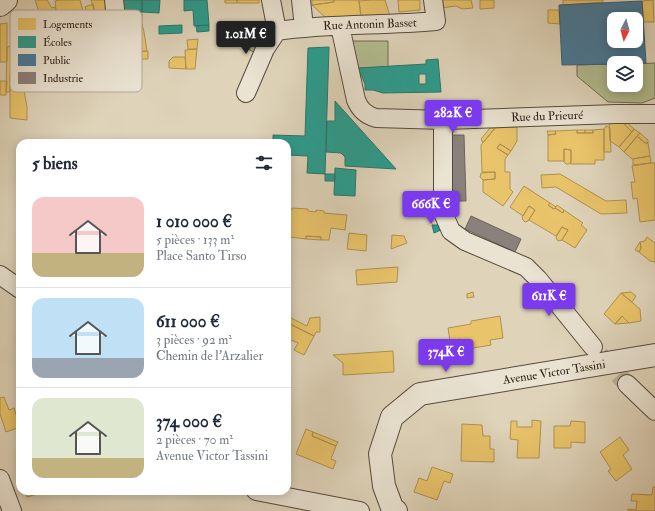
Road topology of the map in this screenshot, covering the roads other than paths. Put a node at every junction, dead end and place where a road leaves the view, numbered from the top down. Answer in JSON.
{"nodes":[{"id":1,"x":6,"y":0,"type":"edge"},
{"id":2,"x":114,"y":0,"type":"edge"},
{"id":3,"x":271,"y":0,"type":"edge"},
{"id":4,"x":302,"y":0,"type":"edge"},
{"id":5,"x":433,"y":0,"type":"edge"},
{"id":6,"x":0,"y":4,"type":"edge"},
{"id":7,"x":115,"y":10,"type":"edge"},
{"id":8,"x":340,"y":26,"type":"junction"},
{"id":9,"x":304,"y":27,"type":"junction"},
{"id":10,"x":277,"y":31,"type":"junction"},
{"id":11,"x":246,"y":93,"type":"dead end"},
{"id":12,"x":655,"y":114,"type":"edge"},
{"id":13,"x":445,"y":120,"type":"junction"},
{"id":14,"x":0,"y":275,"type":"edge"},
{"id":15,"x":16,"y":286,"type":"edge"},
{"id":16,"x":593,"y":347,"type":"tunnel mouth"},
{"id":17,"x":655,"y":355,"type":"edge"},
{"id":18,"x":627,"y":384,"type":"tunnel mouth"},
{"id":19,"x":655,"y":411,"type":"edge"},
{"id":20,"x":0,"y":478,"type":"edge"},
{"id":21,"x":277,"y":495,"type":"edge"},
{"id":22,"x":12,"y":511,"type":"edge"},
{"id":23,"x":360,"y":511,"type":"edge"},
{"id":24,"x":392,"y":511,"type":"edge"}],
"edges":[{"from":1,"to":6,"type":"street"},
{"from":2,"to":7,"type":"street"},
{"from":3,"to":10,"type":"street"},
{"from":4,"to":9,"type":"street"},
{"from":5,"to":8,"type":"street","name":"Rue Antonin Basset"},
{"from":8,"to":9,"type":"street","name":"Rue Antonin Basset"},
{"from":8,"to":13,"type":"street","name":"Rue du Prieuré"},
{"from":9,"to":10,"type":"street","name":"Rue Antonin Basset"},
{"from":10,"to":11,"type":"street"},
{"from":12,"to":13,"type":"street","name":"Rue du Prieuré"},
{"from":13,"to":16,"type":"street"},
{"from":14,"to":15,"type":"street"},
{"from":17,"to":24,"type":"street","name":"Avenue Victor Tassini"},
{"from":18,"to":19,"type":"street"},
{"from":20,"to":22,"type":"street"},
{"from":21,"to":23,"type":"street"}]}
